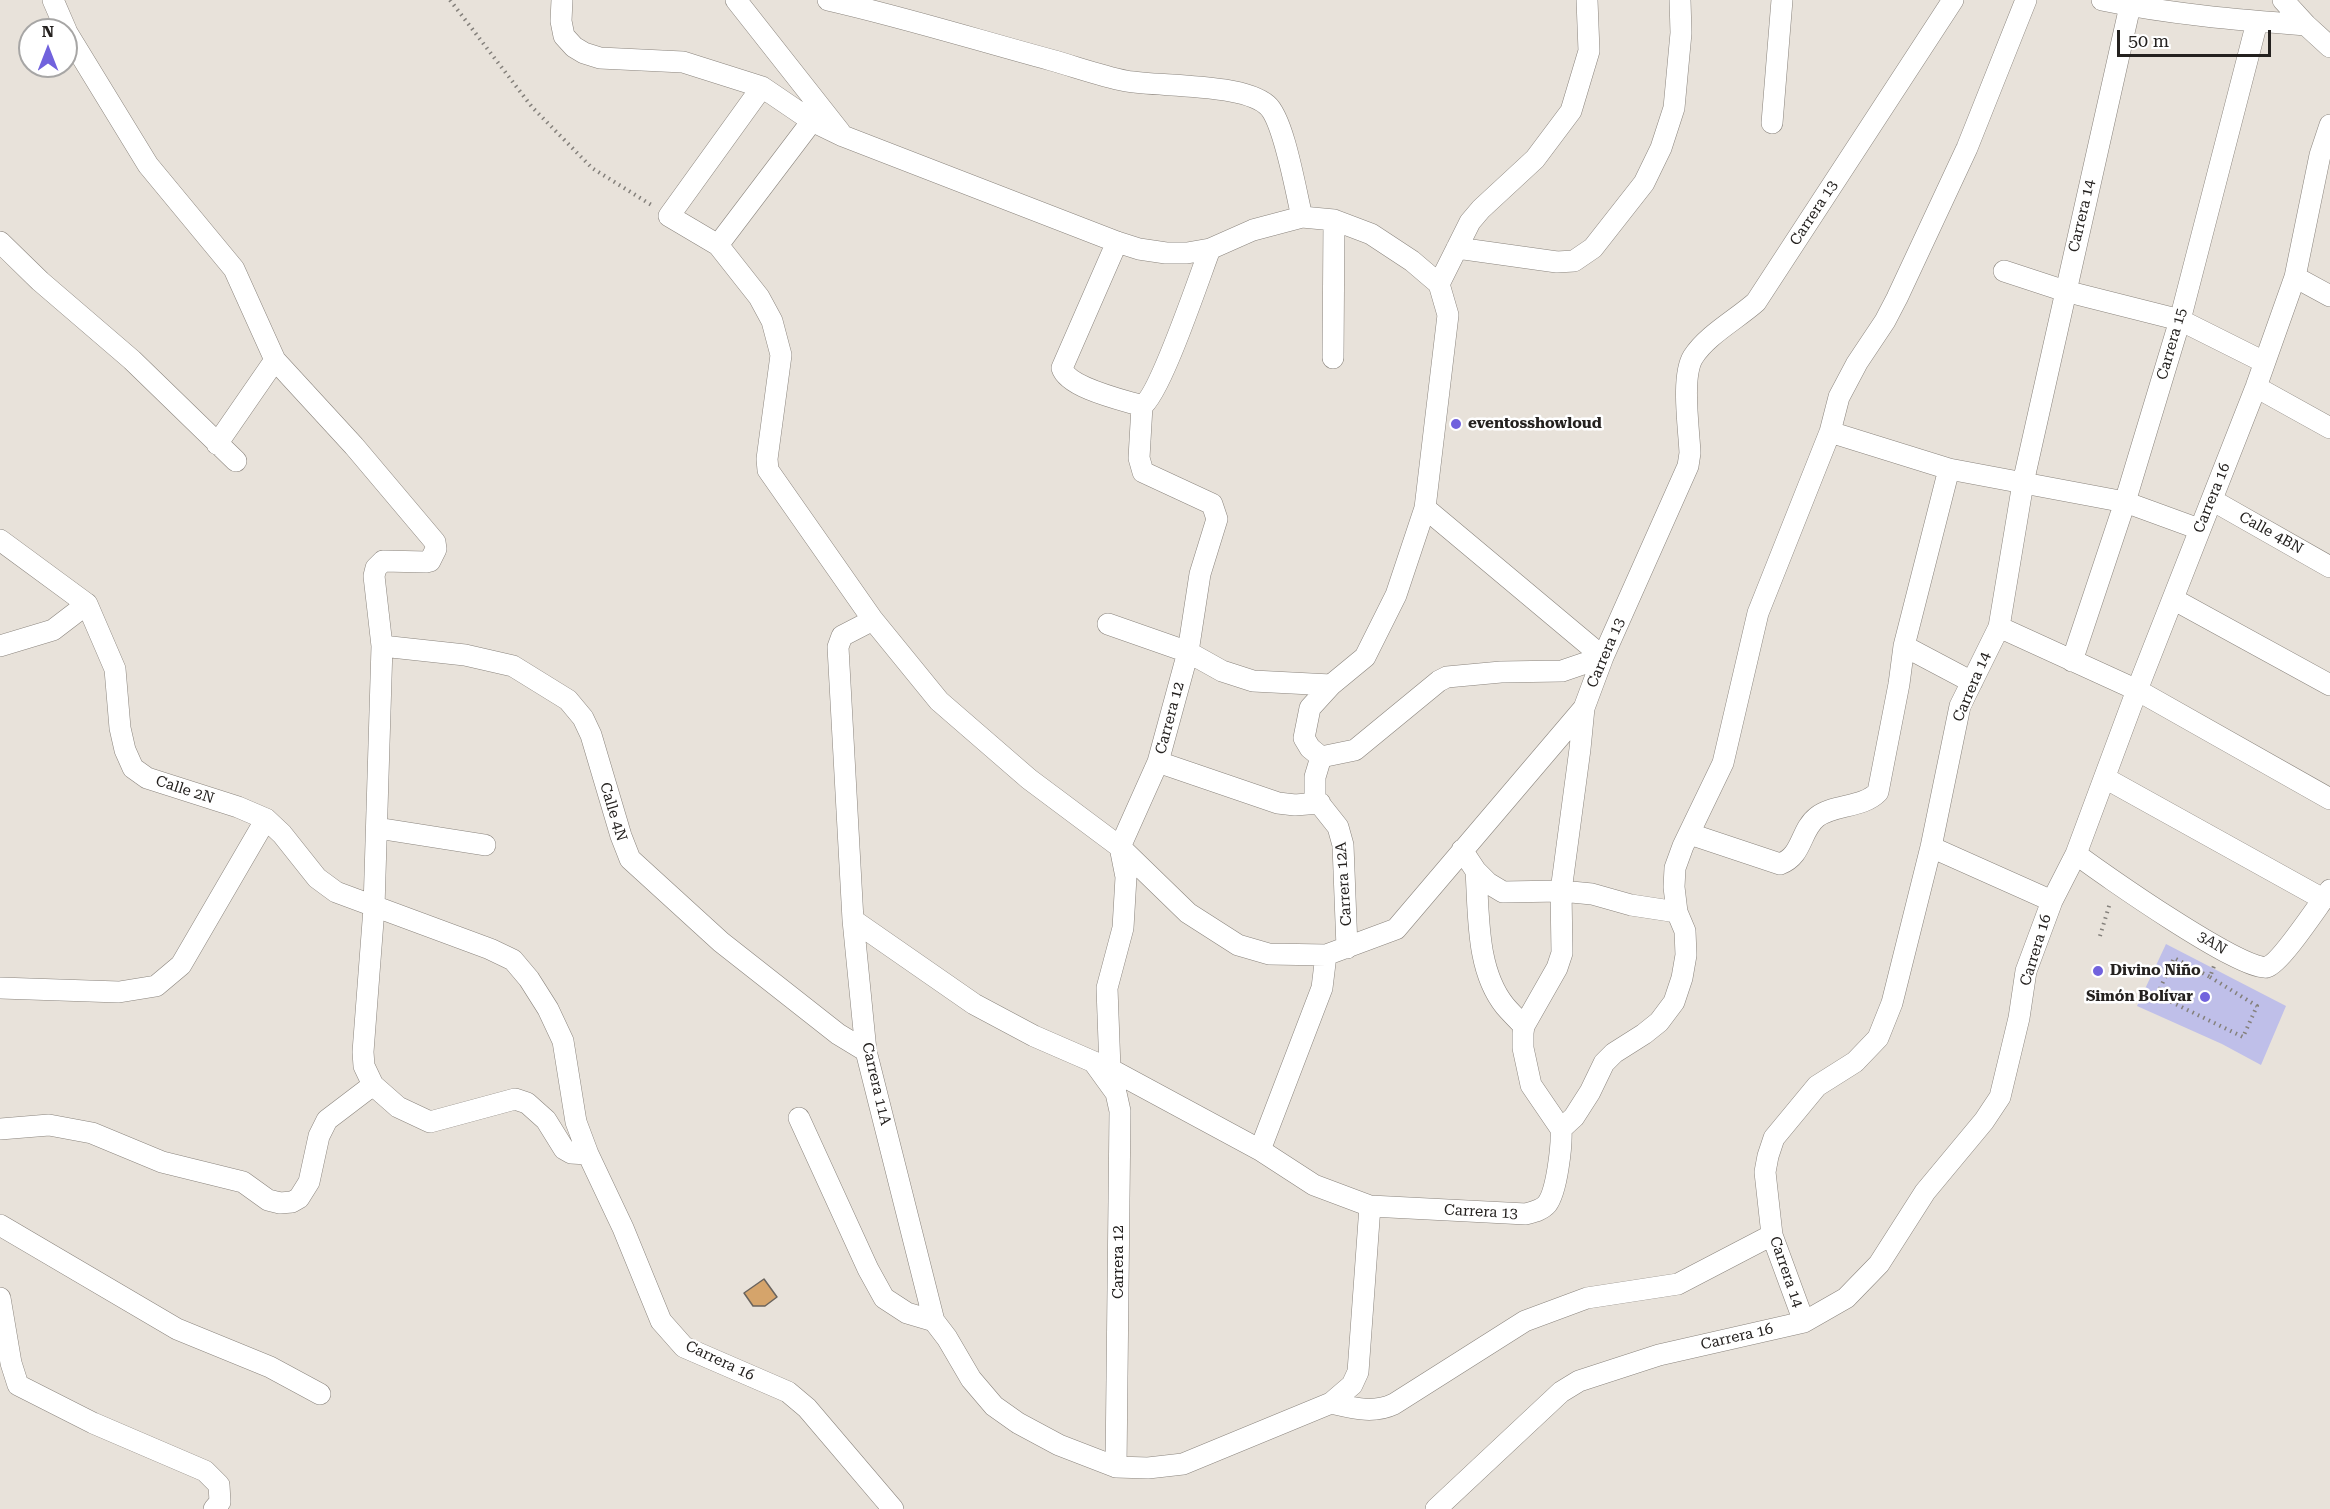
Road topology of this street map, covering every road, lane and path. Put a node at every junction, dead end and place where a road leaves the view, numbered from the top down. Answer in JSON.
{"nodes":[{"id":1,"x":53,"y":0,"type":"edge"},
{"id":2,"x":450,"y":0,"type":"edge"},
{"id":3,"x":562,"y":0,"type":"edge"},
{"id":4,"x":736,"y":0,"type":"edge"},
{"id":5,"x":828,"y":0,"type":"edge"},
{"id":6,"x":1587,"y":0,"type":"edge"},
{"id":7,"x":1680,"y":0,"type":"edge"},
{"id":8,"x":1782,"y":0,"type":"edge"},
{"id":9,"x":1953,"y":0,"type":"edge"},
{"id":10,"x":2026,"y":0,"type":"edge"},
{"id":11,"x":2102,"y":0,"type":"edge"},
{"id":12,"x":2283,"y":0,"type":"edge"},
{"id":13,"x":2130,"y":6,"type":"junction"},
{"id":14,"x":61,"y":18,"type":"edge"},
{"id":15,"x":2257,"y":22,"type":"junction"},
{"id":16,"x":2306,"y":26,"type":"junction"},
{"id":17,"x":2330,"y":46,"type":"edge"},
{"id":18,"x":78,"y":50,"type":"edge"},
{"id":19,"x":762,"y":87,"type":"junction"},
{"id":20,"x":812,"y":121,"type":"junction"},
{"id":21,"x":1772,"y":123,"type":"dead end"},
{"id":22,"x":2330,"y":125,"type":"edge"},
{"id":23,"x":843,"y":136,"type":"junction"},
{"id":24,"x":2325,"y":157,"type":"edge"},
{"id":25,"x":669,"y":216,"type":"junction"},
{"id":26,"x":1302,"y":217,"type":"junction"},
{"id":27,"x":1334,"y":220,"type":"junction"},
{"id":28,"x":0,"y":242,"type":"edge"},
{"id":29,"x":1117,"y":242,"type":"junction"},
{"id":30,"x":718,"y":245,"type":"junction"},
{"id":31,"x":1457,"y":248,"type":"junction"},
{"id":32,"x":1210,"y":249,"type":"junction"},
{"id":33,"x":2004,"y":271,"type":"dead end"},
{"id":34,"x":2295,"y":277,"type":"junction"},
{"id":35,"x":1439,"y":284,"type":"junction"},
{"id":36,"x":2065,"y":291,"type":"junction"},
{"id":37,"x":2330,"y":296,"type":"edge"},
{"id":38,"x":2180,"y":320,"type":"junction"},
{"id":39,"x":1333,"y":358,"type":"dead end"},
{"id":40,"x":275,"y":360,"type":"junction"},
{"id":41,"x":2264,"y":362,"type":"junction"},
{"id":42,"x":2256,"y":387,"type":"junction"},
{"id":43,"x":1142,"y":405,"type":"junction"},
{"id":44,"x":2330,"y":428,"type":"edge"},
{"id":45,"x":1830,"y":432,"type":"junction"},
{"id":46,"x":217,"y":444,"type":"junction"},
{"id":47,"x":236,"y":461,"type":"dead end"},
{"id":48,"x":1949,"y":469,"type":"junction"},
{"id":49,"x":2023,"y":483,"type":"junction"},
{"id":50,"x":2212,"y":500,"type":"junction"},
{"id":51,"x":2125,"y":502,"type":"junction"},
{"id":52,"x":1425,"y":508,"type":"junction"},
{"id":53,"x":2199,"y":529,"type":"junction"},
{"id":54,"x":0,"y":540,"type":"edge"},
{"id":55,"x":2330,"y":567,"type":"edge"},
{"id":56,"x":2173,"y":599,"type":"junction"},
{"id":57,"x":87,"y":604,"type":"junction"},
{"id":58,"x":873,"y":620,"type":"junction"},
{"id":59,"x":1108,"y":624,"type":"dead end"},
{"id":60,"x":1998,"y":627,"type":"junction"},
{"id":61,"x":0,"y":646,"type":"edge"},
{"id":62,"x":382,"y":646,"type":"junction"},
{"id":63,"x":1904,"y":646,"type":"junction"},
{"id":64,"x":1188,"y":652,"type":"junction"},
{"id":65,"x":1603,"y":657,"type":"junction"},
{"id":66,"x":2072,"y":661,"type":"junction"},
{"id":67,"x":1972,"y":682,"type":"junction"},
{"id":68,"x":1331,"y":685,"type":"junction"},
{"id":69,"x":2330,"y":685,"type":"edge"},
{"id":70,"x":2137,"y":690,"type":"junction"},
{"id":71,"x":1584,"y":708,"type":"junction"},
{"id":72,"x":1322,"y":757,"type":"junction"},
{"id":73,"x":1158,"y":762,"type":"junction"},
{"id":74,"x":2105,"y":778,"type":"junction"},
{"id":75,"x":2330,"y":799,"type":"edge"},
{"id":76,"x":1320,"y":803,"type":"junction"},
{"id":77,"x":266,"y":819,"type":"junction"},
{"id":78,"x":377,"y":828,"type":"junction"},
{"id":79,"x":1690,"y":834,"type":"junction"},
{"id":80,"x":485,"y":845,"type":"dead end"},
{"id":81,"x":1120,"y":847,"type":"junction"},
{"id":82,"x":1931,"y":847,"type":"junction"},
{"id":83,"x":1462,"y":850,"type":"junction"},
{"id":84,"x":2076,"y":854,"type":"junction"},
{"id":85,"x":1476,"y":871,"type":"junction"},
{"id":86,"x":2118,"y":885,"type":"junction"},
{"id":87,"x":1561,"y":891,"type":"junction"},
{"id":88,"x":2326,"y":894,"type":"edge"},
{"id":89,"x":2052,"y":901,"type":"junction"},
{"id":90,"x":374,"y":908,"type":"junction"},
{"id":91,"x":1677,"y":912,"type":"junction"},
{"id":92,"x":854,"y":920,"type":"junction"},
{"id":93,"x":2100,"y":936,"type":"dead end"},
{"id":94,"x":1347,"y":948,"type":"junction"},
{"id":95,"x":2221,"y":949,"type":"junction"},
{"id":96,"x":1326,"y":955,"type":"junction"},
{"id":97,"x":2210,"y":977,"type":"junction"},
{"id":98,"x":0,"y":988,"type":"edge"},
{"id":99,"x":1524,"y":1026,"type":"junction"},
{"id":100,"x":866,"y":1051,"type":"junction"},
{"id":101,"x":1103,"y":1067,"type":"junction"},
{"id":102,"x":373,"y":1085,"type":"junction"},
{"id":103,"x":573,"y":1106,"type":"joint"},
{"id":104,"x":799,"y":1118,"type":"dead end"},
{"id":105,"x":0,"y":1129,"type":"edge"},
{"id":106,"x":1561,"y":1129,"type":"junction"},
{"id":107,"x":1260,"y":1150,"type":"junction"},
{"id":108,"x":588,"y":1154,"type":"junction"},
{"id":109,"x":1371,"y":1206,"type":"junction"},
{"id":110,"x":0,"y":1225,"type":"edge"},
{"id":111,"x":1772,"y":1235,"type":"junction"},
{"id":112,"x":0,"y":1298,"type":"edge"},
{"id":113,"x":934,"y":1321,"type":"junction"},
{"id":114,"x":1804,"y":1322,"type":"junction"},
{"id":115,"x":320,"y":1394,"type":"dead end"},
{"id":116,"x":1331,"y":1403,"type":"junction"},
{"id":117,"x":1116,"y":1467,"type":"junction"},
{"id":118,"x":214,"y":1509,"type":"edge"},
{"id":119,"x":893,"y":1509,"type":"edge"},
{"id":120,"x":1436,"y":1509,"type":"edge"}],
"edges":[{"from":1,"to":14,"type":"street"},
{"from":2,"to":25,"type":"path"},
{"from":3,"to":19,"type":"street"},
{"from":4,"to":23,"type":"street"},
{"from":5,"to":26,"type":"street"},
{"from":6,"to":31,"type":"street"},
{"from":7,"to":31,"type":"street"},
{"from":8,"to":21,"type":"street"},
{"from":9,"to":65,"type":"street","name":"Carrera 13"},
{"from":10,"to":45,"type":"street"},
{"from":11,"to":13,"type":"street"},
{"from":12,"to":16,"type":"street"},
{"from":13,"to":15,"type":"street"},
{"from":13,"to":36,"type":"street","name":"Carrera 14"},
{"from":15,"to":16,"type":"street"},
{"from":15,"to":38,"type":"street","name":"Carrera 15"},
{"from":16,"to":17,"type":"street"},
{"from":18,"to":40,"type":"street"},
{"from":19,"to":20,"type":"street"},
{"from":19,"to":25,"type":"street"},
{"from":20,"to":23,"type":"street"},
{"from":20,"to":30,"type":"street"},
{"from":22,"to":24,"type":"street","name":"Carrera 16"},
{"from":23,"to":29,"type":"street"},
{"from":24,"to":34,"type":"street","name":"Carrera 16"},
{"from":25,"to":30,"type":"street"},
{"from":26,"to":27,"type":"street"},
{"from":26,"to":32,"type":"street"},
{"from":27,"to":35,"type":"street"},
{"from":27,"to":39,"type":"street"},
{"from":28,"to":46,"type":"street"},
{"from":29,"to":32,"type":"street"},
{"from":29,"to":43,"type":"street"},
{"from":30,"to":58,"type":"street"},
{"from":31,"to":35,"type":"street"},
{"from":32,"to":43,"type":"street"},
{"from":33,"to":36,"type":"street"},
{"from":34,"to":37,"type":"street"},
{"from":34,"to":41,"type":"street","name":"Carrera 16"},
{"from":35,"to":52,"type":"street"},
{"from":36,"to":38,"type":"street"},
{"from":36,"to":49,"type":"street","name":"Carrera 14"},
{"from":38,"to":41,"type":"street"},
{"from":38,"to":51,"type":"street","name":"Carrera 15"},
{"from":40,"to":46,"type":"street"},
{"from":40,"to":62,"type":"street"},
{"from":41,"to":42,"type":"street","name":"Carrera 16"},
{"from":42,"to":44,"type":"street"},
{"from":42,"to":50,"type":"street","name":"Carrera 16"},
{"from":43,"to":64,"type":"street","name":"Carrera 12"},
{"from":45,"to":48,"type":"street"},
{"from":45,"to":79,"type":"street"},
{"from":46,"to":47,"type":"street"},
{"from":48,"to":49,"type":"street"},
{"from":48,"to":63,"type":"street"},
{"from":49,"to":51,"type":"street"},
{"from":49,"to":60,"type":"street","name":"Carrera 14"},
{"from":50,"to":53,"type":"street","name":"Carrera 16"},
{"from":50,"to":55,"type":"street","name":"Calle 4BN"},
{"from":51,"to":53,"type":"street"},
{"from":51,"to":66,"type":"street","name":"Carrera 15"},
{"from":52,"to":65,"type":"street"},
{"from":52,"to":68,"type":"street"},
{"from":53,"to":56,"type":"street","name":"Carrera 16"},
{"from":54,"to":57,"type":"street","name":"Calle 2N"},
{"from":56,"to":69,"type":"street"},
{"from":56,"to":70,"type":"street","name":"Carrera 16"},
{"from":57,"to":61,"type":"street"},
{"from":57,"to":77,"type":"street","name":"Calle 2N"},
{"from":58,"to":81,"type":"street"},
{"from":58,"to":92,"type":"street","name":"Carrera 11A"},
{"from":59,"to":64,"type":"street"},
{"from":60,"to":66,"type":"street"},
{"from":60,"to":67,"type":"street","name":"Carrera 14"},
{"from":62,"to":78,"type":"street"},
{"from":62,"to":100,"type":"street","name":"Calle 4N"},
{"from":63,"to":67,"type":"street"},
{"from":63,"to":79,"type":"street"},
{"from":64,"to":68,"type":"street"},
{"from":64,"to":73,"type":"street","name":"Carrera 12"},
{"from":65,"to":71,"type":"street","name":"Carrera 13"},
{"from":65,"to":72,"type":"street"},
{"from":66,"to":70,"type":"street"},
{"from":67,"to":82,"type":"street","name":"Carrera 14"},
{"from":68,"to":72,"type":"street"},
{"from":70,"to":74,"type":"street","name":"Carrera 16"},
{"from":70,"to":75,"type":"street"},
{"from":71,"to":83,"type":"street"},
{"from":71,"to":87,"type":"street","name":"Carrera 13"},
{"from":72,"to":76,"type":"street","name":"Carrera 12A"},
{"from":73,"to":76,"type":"street"},
{"from":73,"to":81,"type":"street","name":"Carrera 12"},
{"from":74,"to":84,"type":"street","name":"Carrera 16"},
{"from":74,"to":88,"type":"street"},
{"from":76,"to":94,"type":"street","name":"Carrera 12A"},
{"from":77,"to":90,"type":"street","name":"Calle 2N"},
{"from":77,"to":98,"type":"street"},
{"from":78,"to":80,"type":"street"},
{"from":78,"to":90,"type":"street"},
{"from":79,"to":91,"type":"street"},
{"from":81,"to":96,"type":"street"},
{"from":81,"to":101,"type":"street"},
{"from":82,"to":89,"type":"street"},
{"from":82,"to":111,"type":"street","name":"Carrera 14"},
{"from":83,"to":85,"type":"street"},
{"from":83,"to":94,"type":"street"},
{"from":84,"to":86,"type":"street","name":"3AN"},
{"from":84,"to":89,"type":"street","name":"Carrera 16"},
{"from":85,"to":87,"type":"street"},
{"from":85,"to":99,"type":"street"},
{"from":86,"to":93,"type":"path"},
{"from":86,"to":95,"type":"street","name":"3AN"},
{"from":87,"to":91,"type":"street"},
{"from":87,"to":99,"type":"street","name":"Carrera 13"},
{"from":88,"to":95,"type":"street","name":"3AN"},
{"from":89,"to":114,"type":"street","name":"Carrera 16"},
{"from":90,"to":102,"type":"street"},
{"from":90,"to":103,"type":"street","name":"Calle 2N"},
{"from":91,"to":106,"type":"street"},
{"from":92,"to":100,"type":"street","name":"Carrera 11A"},
{"from":92,"to":101,"type":"street"},
{"from":94,"to":96,"type":"street"},
{"from":95,"to":97,"type":"path"},
{"from":96,"to":107,"type":"street"},
{"from":97,"to":97,"type":"path"},
{"from":99,"to":106,"type":"street"},
{"from":100,"to":113,"type":"street","name":"Carrera 11A"},
{"from":101,"to":107,"type":"street"},
{"from":101,"to":117,"type":"street","name":"Carrera 12"},
{"from":102,"to":105,"type":"street"},
{"from":102,"to":108,"type":"street"},
{"from":103,"to":108,"type":"street","name":"Carrera 16"},
{"from":104,"to":113,"type":"street"},
{"from":106,"to":109,"type":"street","name":"Carrera 13"},
{"from":107,"to":109,"type":"street"},
{"from":108,"to":119,"type":"street","name":"Carrera 16"},
{"from":109,"to":116,"type":"street"},
{"from":110,"to":115,"type":"street"},
{"from":111,"to":114,"type":"street","name":"Carrera 14"},
{"from":111,"to":116,"type":"street"},
{"from":112,"to":118,"type":"street"},
{"from":113,"to":117,"type":"street","name":"Carrera 11A"},
{"from":114,"to":120,"type":"street","name":"Carrera 16"},
{"from":116,"to":117,"type":"street","name":"Carrera 11A"}]}
